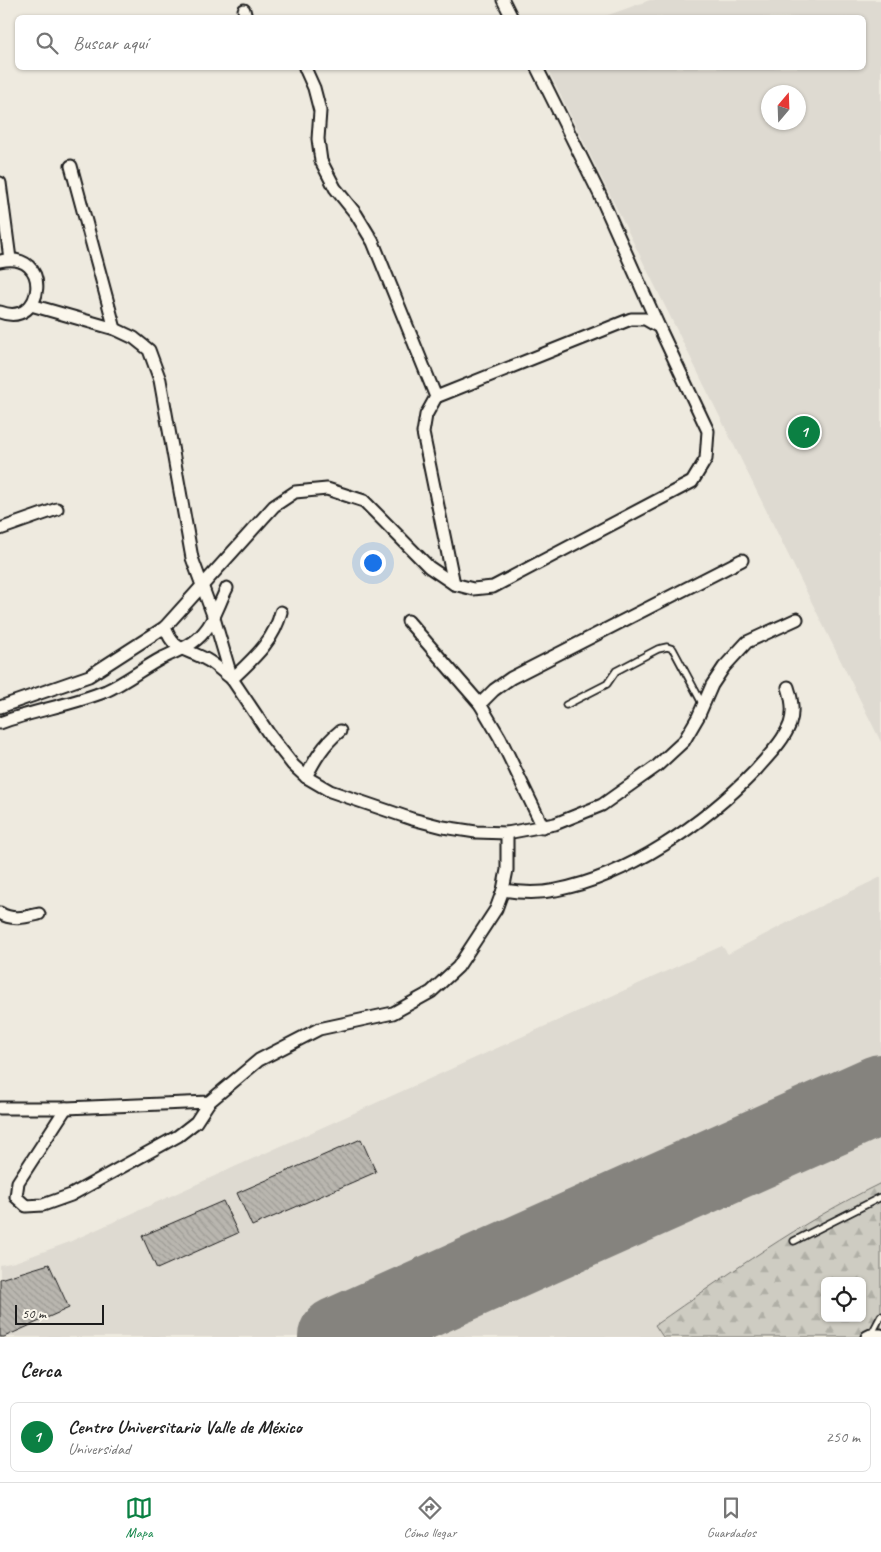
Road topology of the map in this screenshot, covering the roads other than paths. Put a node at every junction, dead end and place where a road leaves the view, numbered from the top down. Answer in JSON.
{"nodes":[{"id":1,"x":503,"y":0,"type":"edge"},
{"id":2,"x":510,"y":15,"type":"edge"},
{"id":3,"x":306,"y":70,"type":"edge"},
{"id":4,"x":538,"y":70,"type":"edge"},
{"id":5,"x":72,"y":166,"type":"dead end"},
{"id":6,"x":0,"y":183,"type":"edge"},
{"id":7,"x":5,"y":260,"type":"edge"},
{"id":8,"x":31,"y":305,"type":"junction"},
{"id":9,"x":0,"y":312,"type":"edge"},
{"id":10,"x":659,"y":327,"type":"junction"},
{"id":11,"x":116,"y":329,"type":"junction"},
{"id":12,"x":436,"y":397,"type":"junction"},
{"id":13,"x":57,"y":509,"type":"dead end"},
{"id":14,"x":0,"y":529,"type":"edge"},
{"id":15,"x":742,"y":560,"type":"dead end"},
{"id":16,"x":454,"y":584,"type":"junction"},
{"id":17,"x":201,"y":586,"type":"junction"},
{"id":18,"x":227,"y":588,"type":"dead end"},
{"id":19,"x":281,"y":612,"type":"dead end"},
{"id":20,"x":214,"y":618,"type":"junction"},
{"id":21,"x":797,"y":619,"type":"dead end"},
{"id":22,"x":408,"y":621,"type":"dead end"},
{"id":23,"x":165,"y":627,"type":"junction"},
{"id":24,"x":181,"y":649,"type":"junction"},
{"id":25,"x":232,"y":679,"type":"junction"},
{"id":26,"x":788,"y":687,"type":"dead end"},
{"id":27,"x":480,"y":704,"type":"junction"},
{"id":28,"x":566,"y":705,"type":"dead end"},
{"id":29,"x":703,"y":705,"type":"junction"},
{"id":30,"x":0,"y":707,"type":"edge"},
{"id":31,"x":0,"y":723,"type":"edge"},
{"id":32,"x":340,"y":731,"type":"dead end"},
{"id":33,"x":306,"y":777,"type":"junction"},
{"id":34,"x":543,"y":827,"type":"junction"},
{"id":35,"x":507,"y":833,"type":"junction"},
{"id":36,"x":503,"y":890,"type":"junction"},
{"id":37,"x":0,"y":913,"type":"edge"},
{"id":38,"x":39,"y":914,"type":"dead end"},
{"id":39,"x":210,"y":1102,"type":"junction"},
{"id":40,"x":0,"y":1108,"type":"edge"},
{"id":41,"x":66,"y":1108,"type":"junction"},
{"id":42,"x":881,"y":1198,"type":"edge"},
{"id":43,"x":794,"y":1241,"type":"dead end"},
{"id":44,"x":881,"y":1316,"type":"edge"},
{"id":45,"x":873,"y":1336,"type":"edge"}],
"edges":[{"from":1,"to":2,"type":"street"},
{"from":3,"to":12,"type":"street"},
{"from":4,"to":10,"type":"street"},
{"from":5,"to":11,"type":"street"},
{"from":6,"to":7,"type":"street"},
{"from":7,"to":8,"type":"street"},
{"from":8,"to":9,"type":"street"},
{"from":8,"to":11,"type":"street"},
{"from":10,"to":12,"type":"street"},
{"from":10,"to":16,"type":"street"},
{"from":11,"to":17,"type":"street"},
{"from":12,"to":16,"type":"street"},
{"from":13,"to":14,"type":"street"},
{"from":15,"to":27,"type":"street"},
{"from":16,"to":17,"type":"street"},
{"from":17,"to":20,"type":"street"},
{"from":17,"to":23,"type":"street"},
{"from":18,"to":20,"type":"street"},
{"from":19,"to":25,"type":"street"},
{"from":20,"to":24,"type":"street"},
{"from":20,"to":25,"type":"street"},
{"from":21,"to":29,"type":"street"},
{"from":22,"to":27,"type":"street"},
{"from":23,"to":24,"type":"street"},
{"from":23,"to":30,"type":"street"},
{"from":24,"to":25,"type":"street"},
{"from":24,"to":31,"type":"street"},
{"from":25,"to":33,"type":"street"},
{"from":26,"to":36,"type":"street"},
{"from":27,"to":34,"type":"street"},
{"from":28,"to":29,"type":"lane"},
{"from":29,"to":34,"type":"street"},
{"from":32,"to":33,"type":"street"},
{"from":33,"to":35,"type":"street"},
{"from":34,"to":35,"type":"street"},
{"from":35,"to":36,"type":"street"},
{"from":36,"to":39,"type":"street"},
{"from":37,"to":38,"type":"street"},
{"from":39,"to":41,"type":"street"},
{"from":39,"to":41,"type":"street"},
{"from":40,"to":41,"type":"street"},
{"from":42,"to":43,"type":"lane"},
{"from":44,"to":45,"type":"lane"}]}
